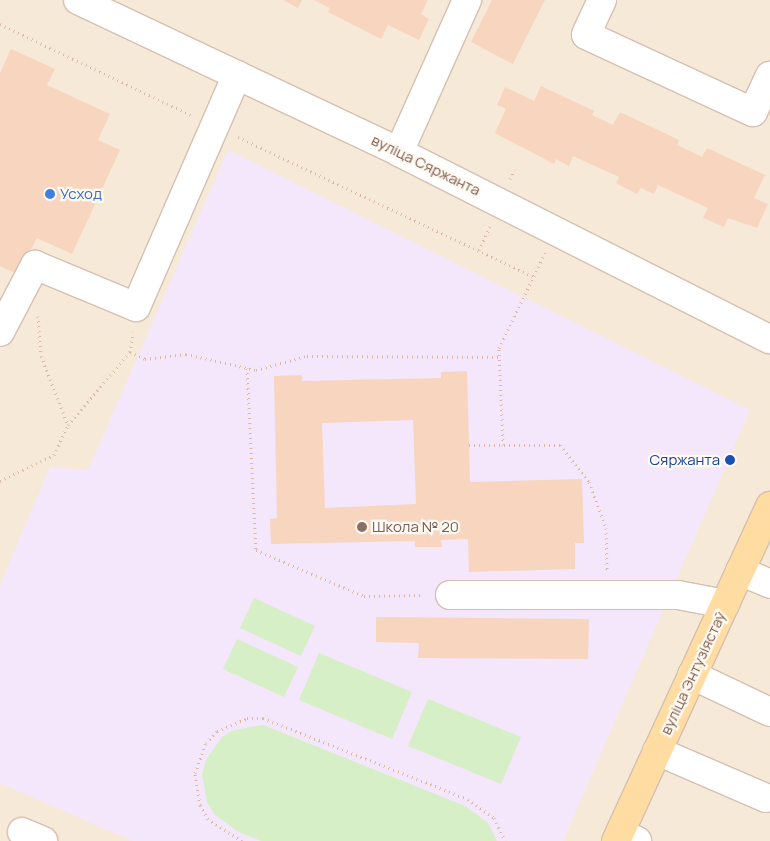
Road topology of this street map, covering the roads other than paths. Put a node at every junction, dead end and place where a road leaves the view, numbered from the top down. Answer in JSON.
{"nodes":[{"id":1,"x":78,"y":0,"type":"edge"},
{"id":2,"x":467,"y":0,"type":"edge"},
{"id":3,"x":602,"y":0,"type":"edge"},
{"id":4,"x":237,"y":75,"type":"junction"},
{"id":5,"x":770,"y":76,"type":"edge"},
{"id":6,"x":399,"y":152,"type":"junction"},
{"id":7,"x":0,"y":332,"type":"edge"},
{"id":8,"x":770,"y":339,"type":"edge"},
{"id":9,"x":767,"y":521,"type":"edge"},
{"id":10,"x":740,"y":571,"type":"junction"},
{"id":11,"x":770,"y":584,"type":"edge"},
{"id":12,"x":450,"y":595,"type":"road end"},
{"id":13,"x":725,"y":604,"type":"junction"},
{"id":14,"x":692,"y":674,"type":"junction"},
{"id":15,"x":770,"y":712,"type":"edge"},
{"id":16,"x":657,"y":751,"type":"junction"},
{"id":17,"x":766,"y":798,"type":"dead end"},
{"id":18,"x":625,"y":838,"type":"edge"}],
"edges":[{"from":1,"to":4,"type":"street","name":"вуліца Сяржанта"},
{"from":2,"to":6,"type":"street"},
{"from":3,"to":5,"type":"street"},
{"from":4,"to":6,"type":"street","name":"вуліца Сяржанта"},
{"from":4,"to":7,"type":"street"},
{"from":6,"to":8,"type":"street","name":"вуліца Сяржанта"},
{"from":9,"to":10,"type":"main road","name":"вуліца Энтузіястаў"},
{"from":10,"to":11,"type":"street"},
{"from":10,"to":13,"type":"main road","name":"вуліца Энтузіястаў"},
{"from":12,"to":13,"type":"street"},
{"from":13,"to":14,"type":"main road","name":"вуліца Энтузіястаў"},
{"from":14,"to":15,"type":"street"},
{"from":14,"to":16,"type":"main road","name":"вуліца Энтузіястаў"},
{"from":16,"to":17,"type":"street"},
{"from":16,"to":18,"type":"main road","name":"вуліца Энтузіястаў"}]}
